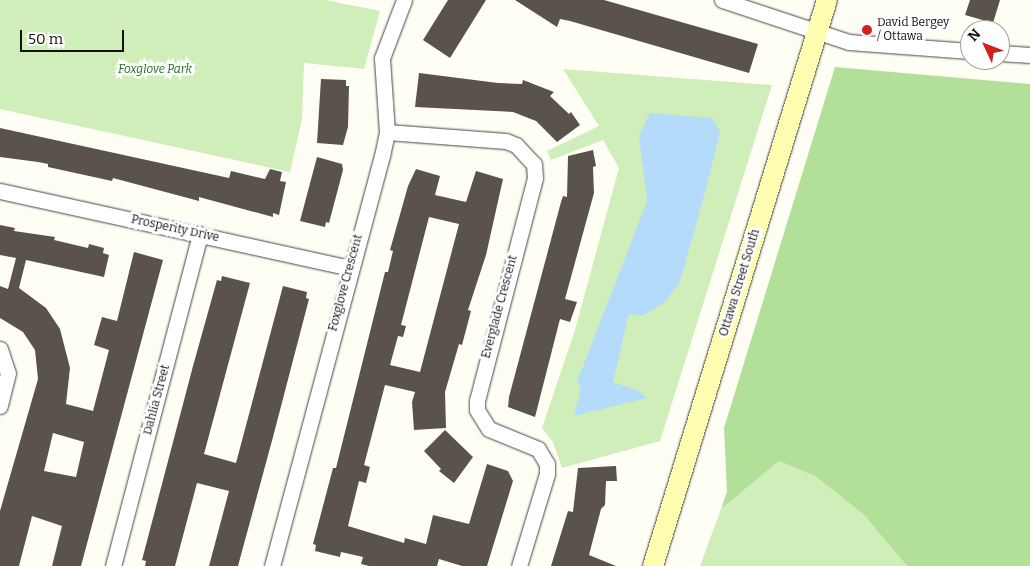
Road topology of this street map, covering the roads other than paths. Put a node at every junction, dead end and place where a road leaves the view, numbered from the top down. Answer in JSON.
{"nodes":[{"id":1,"x":404,"y":0,"type":"edge"},
{"id":2,"x":722,"y":0,"type":"edge"},
{"id":3,"x":827,"y":0,"type":"edge"},
{"id":4,"x":817,"y":31,"type":"junction"},
{"id":5,"x":960,"y":50,"type":"edge"},
{"id":6,"x":1010,"y":54,"type":"edge"},
{"id":7,"x":1030,"y":55,"type":"edge"},
{"id":8,"x":387,"y":132,"type":"junction"},
{"id":9,"x":0,"y":191,"type":"edge"},
{"id":10,"x":200,"y":234,"type":"junction"},
{"id":11,"x":349,"y":268,"type":"junction"},
{"id":12,"x":0,"y":350,"type":"edge"},
{"id":13,"x":0,"y":406,"type":"edge"},
{"id":14,"x":113,"y":566,"type":"edge"},
{"id":15,"x":272,"y":566,"type":"edge"},
{"id":16,"x":519,"y":566,"type":"edge"},
{"id":17,"x":653,"y":566,"type":"edge"}],
"edges":[{"from":1,"to":8,"type":"street","name":"Foxglove Crescent"},
{"from":2,"to":4,"type":"street"},
{"from":3,"to":4,"type":"main road","name":"Ottawa Street South"},
{"from":4,"to":5,"type":"street"},
{"from":4,"to":17,"type":"main road","name":"Ottawa Street South"},
{"from":6,"to":7,"type":"street"},
{"from":8,"to":11,"type":"street","name":"Foxglove Crescent"},
{"from":8,"to":16,"type":"street","name":"Everglade Crescent"},
{"from":9,"to":10,"type":"street","name":"Prosperity Drive"},
{"from":10,"to":11,"type":"street","name":"Prosperity Drive"},
{"from":10,"to":14,"type":"street","name":"Dahlia Street"},
{"from":11,"to":15,"type":"street","name":"Foxglove Crescent"},
{"from":12,"to":13,"type":"street"}]}
